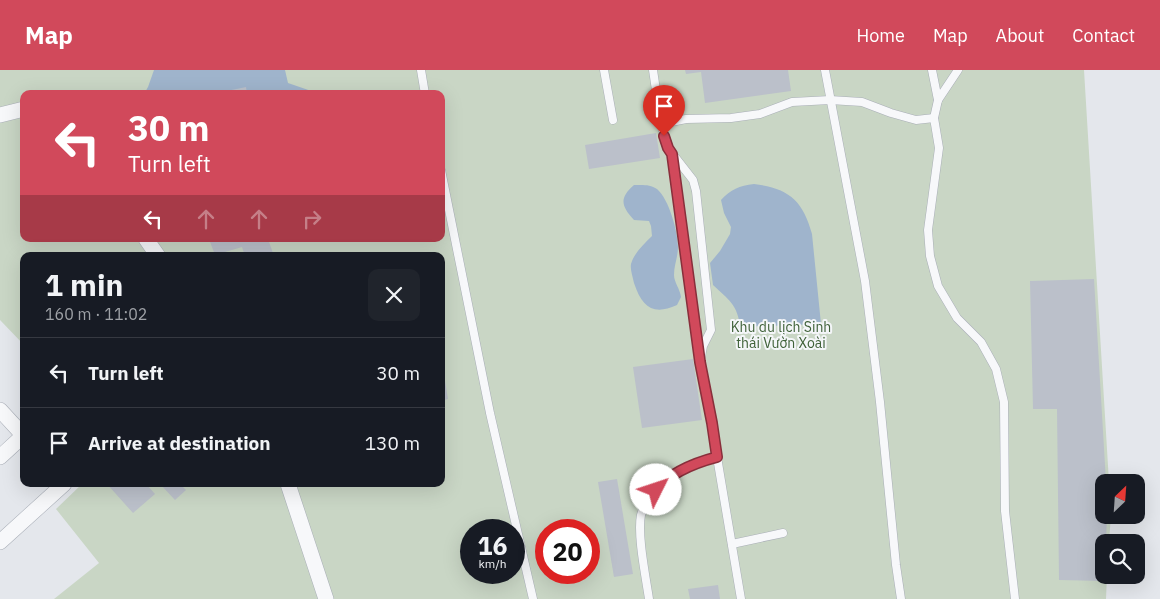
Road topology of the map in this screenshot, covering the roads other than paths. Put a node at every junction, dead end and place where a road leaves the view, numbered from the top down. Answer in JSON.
{"nodes":[{"id":1,"x":420,"y":70,"type":"edge"},
{"id":2,"x":614,"y":70,"type":"edge"},
{"id":3,"x":653,"y":70,"type":"edge"},
{"id":4,"x":825,"y":70,"type":"edge"},
{"id":5,"x":932,"y":70,"type":"edge"},
{"id":6,"x":958,"y":70,"type":"edge"},
{"id":7,"x":604,"y":71,"type":"edge"},
{"id":8,"x":424,"y":90,"type":"edge"},
{"id":9,"x":830,"y":100,"type":"junction"},
{"id":10,"x":938,"y":100,"type":"junction"},
{"id":11,"x":20,"y":110,"type":"edge"},
{"id":12,"x":0,"y":115,"type":"edge"},
{"id":13,"x":934,"y":118,"type":"junction"},
{"id":14,"x":613,"y":120,"type":"dead end"},
{"id":15,"x":661,"y":124,"type":"junction"},
{"id":16,"x":672,"y":154,"type":"junction"},
{"id":17,"x":445,"y":190,"type":"edge"},
{"id":18,"x":700,"y":362,"type":"junction"},
{"id":19,"x":0,"y":410,"type":"edge"},
{"id":20,"x":20,"y":432,"type":"edge"},
{"id":21,"x":20,"y":438,"type":"edge"},
{"id":22,"x":0,"y":457,"type":"edge"},
{"id":23,"x":717,"y":457,"type":"junction"},
{"id":24,"x":61,"y":487,"type":"edge"},
{"id":25,"x":289,"y":487,"type":"edge"},
{"id":26,"x":783,"y":532,"type":"dead end"},
{"id":27,"x":0,"y":542,"type":"edge"},
{"id":28,"x":732,"y":544,"type":"junction"},
{"id":29,"x":326,"y":599,"type":"edge"},
{"id":30,"x":533,"y":599,"type":"edge"},
{"id":31,"x":649,"y":599,"type":"edge"},
{"id":32,"x":741,"y":599,"type":"edge"},
{"id":33,"x":901,"y":599,"type":"edge"},
{"id":34,"x":1015,"y":599,"type":"edge"}],
"edges":[{"from":1,"to":8,"type":"lane"},
{"from":2,"to":7,"type":"lane"},
{"from":3,"to":15,"type":"lane"},
{"from":4,"to":9,"type":"lane"},
{"from":5,"to":10,"type":"lane"},
{"from":6,"to":10,"type":"lane"},
{"from":7,"to":14,"type":"lane"},
{"from":9,"to":13,"type":"lane"},
{"from":9,"to":15,"type":"lane"},
{"from":9,"to":33,"type":"lane"},
{"from":10,"to":13,"type":"lane"},
{"from":11,"to":12,"type":"street"},
{"from":13,"to":34,"type":"lane"},
{"from":15,"to":16,"type":"lane"},
{"from":16,"to":18,"type":"lane"},
{"from":16,"to":18,"type":"lane"},
{"from":17,"to":30,"type":"lane"},
{"from":18,"to":23,"type":"lane"},
{"from":19,"to":20,"type":"street"},
{"from":21,"to":22,"type":"street"},
{"from":23,"to":28,"type":"lane"},
{"from":23,"to":31,"type":"lane"},
{"from":24,"to":27,"type":"street"},
{"from":25,"to":29,"type":"street"},
{"from":26,"to":28,"type":"lane"},
{"from":28,"to":32,"type":"lane"}]}
